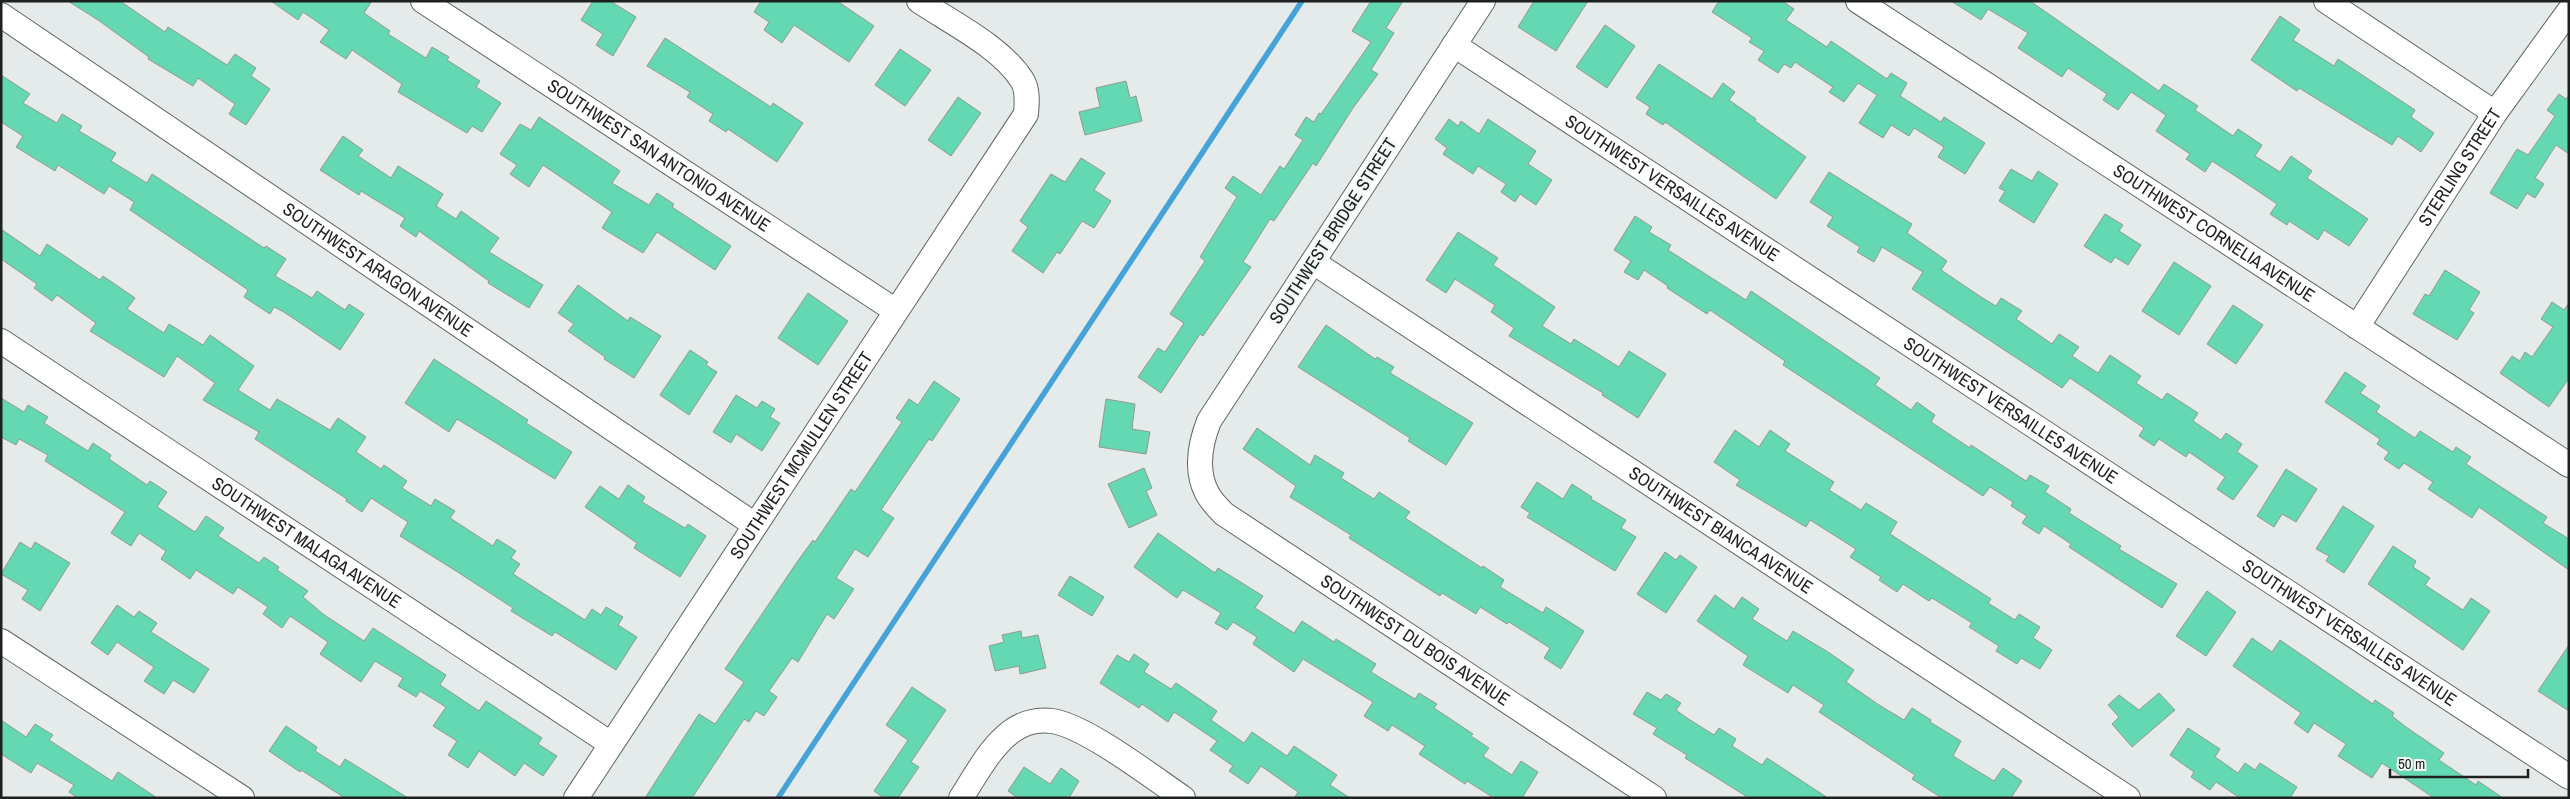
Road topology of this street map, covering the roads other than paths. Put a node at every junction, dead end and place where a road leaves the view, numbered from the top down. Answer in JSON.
{"nodes":[{"id":1,"x":423,"y":1,"type":"edge"},
{"id":2,"x":919,"y":1,"type":"edge"},
{"id":3,"x":1482,"y":1,"type":"edge"},
{"id":4,"x":1858,"y":1,"type":"edge"},
{"id":5,"x":2326,"y":1,"type":"edge"},
{"id":6,"x":2569,"y":11,"type":"edge"},
{"id":7,"x":1,"y":15,"type":"edge"},
{"id":8,"x":1454,"y":45,"type":"junction"},
{"id":9,"x":2495,"y":112,"type":"junction"},
{"id":10,"x":1313,"y":262,"type":"junction"},
{"id":11,"x":896,"y":312,"type":"junction"},
{"id":12,"x":2358,"y":327,"type":"junction"},
{"id":13,"x":1,"y":341,"type":"edge"},
{"id":14,"x":2569,"y":465,"type":"edge"},
{"id":15,"x":1199,"y":466,"type":"joint"},
{"id":16,"x":755,"y":526,"type":"junction"},
{"id":17,"x":1,"y":641,"type":"edge"},
{"id":18,"x":611,"y":744,"type":"junction"},
{"id":19,"x":2569,"y":777,"type":"edge"},
{"id":20,"x":242,"y":798,"type":"edge"},
{"id":21,"x":576,"y":798,"type":"edge"},
{"id":22,"x":961,"y":798,"type":"edge"},
{"id":23,"x":1183,"y":798,"type":"edge"},
{"id":24,"x":1654,"y":798,"type":"edge"},
{"id":25,"x":2128,"y":798,"type":"edge"}],
"edges":[{"from":1,"to":11,"type":"street","name":"SOUTHWEST SAN ANTONIO AVENUE"},
{"from":2,"to":11,"type":"street","name":"SOUTHWEST MCMULLEN STREET"},
{"from":3,"to":8,"type":"street","name":"SOUTHWEST BRIDGE STREET"},
{"from":4,"to":12,"type":"street","name":"SOUTHWEST CORNELIA AVENUE"},
{"from":5,"to":9,"type":"street"},
{"from":6,"to":9,"type":"street","name":"STERLING STREET"},
{"from":7,"to":16,"type":"street","name":"SOUTHWEST ARAGON AVENUE"},
{"from":8,"to":10,"type":"street","name":"SOUTHWEST BRIDGE STREET"},
{"from":8,"to":19,"type":"street","name":"SOUTHWEST VERSAILLES AVENUE"},
{"from":9,"to":12,"type":"street","name":"STERLING STREET"},
{"from":10,"to":15,"type":"street","name":"SOUTHWEST BRIDGE STREET"},
{"from":10,"to":25,"type":"street","name":"SOUTHWEST BIANCA AVENUE"},
{"from":11,"to":16,"type":"street","name":"SOUTHWEST MCMULLEN STREET"},
{"from":12,"to":14,"type":"street","name":"SOUTHWEST CORNELIA AVENUE"},
{"from":13,"to":18,"type":"street","name":"SOUTHWEST MALAGA AVENUE"},
{"from":15,"to":24,"type":"street","name":"SOUTHWEST DU BOIS AVENUE"},
{"from":16,"to":18,"type":"street","name":"SOUTHWEST MCMULLEN STREET"},
{"from":17,"to":20,"type":"street"},
{"from":18,"to":21,"type":"street","name":"SOUTHWEST MCMULLEN STREET"},
{"from":22,"to":23,"type":"street"}]}
